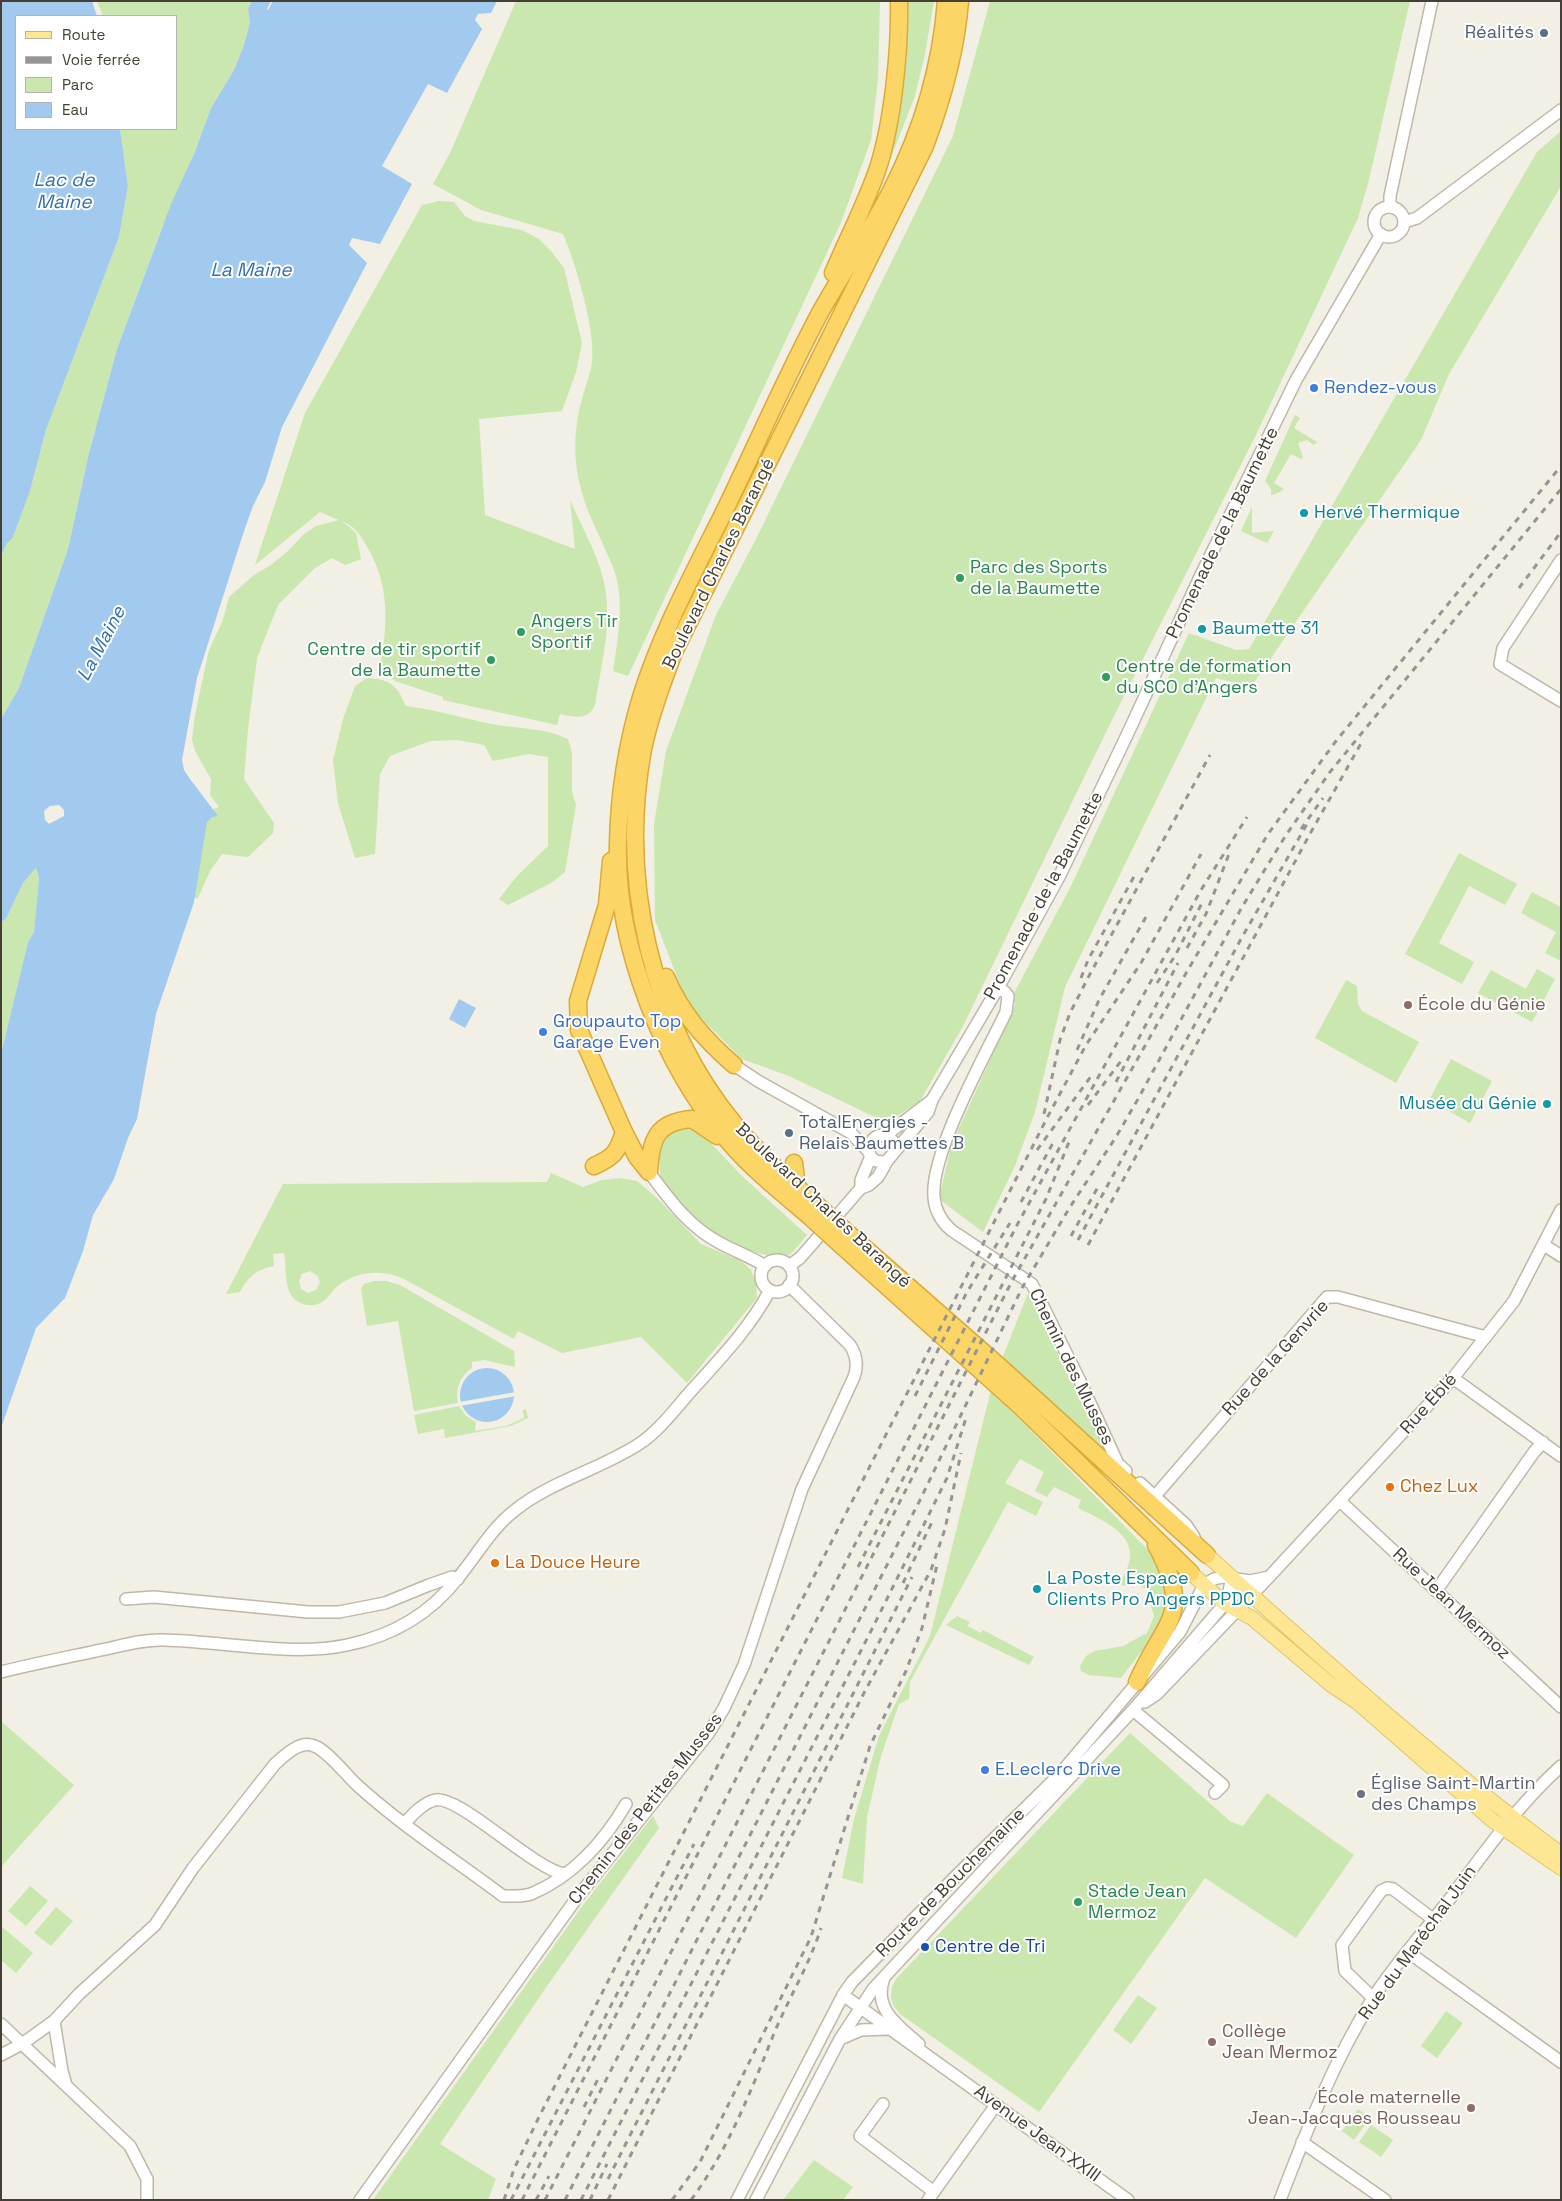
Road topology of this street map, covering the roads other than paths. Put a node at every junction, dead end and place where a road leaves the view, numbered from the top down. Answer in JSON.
{"nodes":[{"id":1,"x":899,"y":1,"type":"edge"},
{"id":2,"x":946,"y":1,"type":"edge"},
{"id":3,"x":960,"y":1,"type":"edge"},
{"id":4,"x":970,"y":1,"type":"edge"},
{"id":5,"x":1432,"y":1,"type":"edge"},
{"id":6,"x":951,"y":68,"type":"junction"},
{"id":7,"x":1561,"y":110,"type":"edge"},
{"id":8,"x":1390,"y":207,"type":"junction"},
{"id":9,"x":1404,"y":222,"type":"junction"},
{"id":10,"x":1381,"y":234,"type":"junction"},
{"id":11,"x":820,"y":313,"type":"junction"},
{"id":12,"x":1561,"y":560,"type":"edge"},
{"id":13,"x":1561,"y":701,"type":"edge"},
{"id":14,"x":618,"y":845,"type":"junction"},
{"id":15,"x":649,"y":952,"type":"junction"},
{"id":16,"x":998,"y":988,"type":"junction"},
{"id":17,"x":734,"y":1065,"type":"joint"},
{"id":18,"x":932,"y":1100,"type":"junction"},
{"id":19,"x":624,"y":1132,"type":"junction"},
{"id":20,"x":851,"y":1133,"type":"junction"},
{"id":21,"x":881,"y":1136,"type":"junction"},
{"id":22,"x":729,"y":1143,"type":"junction"},
{"id":23,"x":895,"y":1151,"type":"junction"},
{"id":24,"x":870,"y":1154,"type":"junction"},
{"id":25,"x":887,"y":1161,"type":"junction"},
{"id":26,"x":794,"y":1163,"type":"dead end"},
{"id":27,"x":594,"y":1166,"type":"dead end"},
{"id":28,"x":649,"y":1172,"type":"junction"},
{"id":29,"x":797,"y":1187,"type":"junction"},
{"id":30,"x":861,"y":1188,"type":"junction"},
{"id":31,"x":813,"y":1210,"type":"junction"},
{"id":32,"x":1561,"y":1210,"type":"edge"},
{"id":33,"x":847,"y":1241,"type":"junction"},
{"id":34,"x":1544,"y":1245,"type":"junction"},
{"id":35,"x":1561,"y":1256,"type":"edge"},
{"id":36,"x":765,"y":1266,"type":"junction"},
{"id":37,"x":789,"y":1266,"type":"junction"},
{"id":38,"x":789,"y":1285,"type":"junction"},
{"id":39,"x":770,"y":1290,"type":"junction"},
{"id":40,"x":1486,"y":1337,"type":"junction"},
{"id":41,"x":1453,"y":1378,"type":"junction"},
{"id":42,"x":1543,"y":1442,"type":"junction"},
{"id":43,"x":1561,"y":1456,"type":"edge"},
{"id":44,"x":1155,"y":1496,"type":"junction"},
{"id":45,"x":1340,"y":1502,"type":"junction"},
{"id":46,"x":1147,"y":1530,"type":"junction"},
{"id":47,"x":1207,"y":1555,"type":"junction"},
{"id":48,"x":1191,"y":1572,"type":"joint"},
{"id":49,"x":1232,"y":1577,"type":"junction"},
{"id":50,"x":1269,"y":1577,"type":"junction"},
{"id":51,"x":458,"y":1579,"type":"junction"},
{"id":52,"x":429,"y":1584,"type":"junction"},
{"id":53,"x":1201,"y":1588,"type":"junction"},
{"id":54,"x":1436,"y":1591,"type":"junction"},
{"id":55,"x":444,"y":1595,"type":"junction"},
{"id":56,"x":1252,"y":1595,"type":"junction"},
{"id":57,"x":126,"y":1599,"type":"dead end"},
{"id":58,"x":1224,"y":1603,"type":"junction"},
{"id":59,"x":1238,"y":1611,"type":"junction"},
{"id":60,"x":1,"y":1672,"type":"edge"},
{"id":61,"x":1137,"y":1682,"type":"junction"},
{"id":62,"x":1561,"y":1707,"type":"edge"},
{"id":63,"x":1133,"y":1710,"type":"junction"},
{"id":64,"x":1561,"y":1766,"type":"edge"},
{"id":65,"x":1215,"y":1793,"type":"dead end"},
{"id":66,"x":626,"y":1804,"type":"dead end"},
{"id":67,"x":405,"y":1823,"type":"junction"},
{"id":68,"x":1509,"y":1823,"type":"junction"},
{"id":69,"x":1561,"y":1854,"type":"edge"},
{"id":70,"x":1561,"y":1868,"type":"edge"},
{"id":71,"x":564,"y":1874,"type":"junction"},
{"id":72,"x":1434,"y":1920,"type":"junction"},
{"id":73,"x":1408,"y":1952,"type":"junction"},
{"id":74,"x":886,"y":1974,"type":"junction"},
{"id":75,"x":842,"y":1995,"type":"junction"},
{"id":76,"x":1373,"y":1998,"type":"junction"},
{"id":77,"x":859,"y":2009,"type":"junction"},
{"id":78,"x":54,"y":2021,"type":"junction"},
{"id":79,"x":1,"y":2024,"type":"edge"},
{"id":80,"x":888,"y":2030,"type":"junction"},
{"id":81,"x":840,"y":2038,"type":"junction"},
{"id":82,"x":22,"y":2044,"type":"junction"},
{"id":83,"x":1,"y":2055,"type":"edge"},
{"id":84,"x":1561,"y":2062,"type":"edge"},
{"id":85,"x":946,"y":2069,"type":"junction"},
{"id":86,"x":67,"y":2086,"type":"junction"},
{"id":87,"x":883,"y":2104,"type":"dead end"},
{"id":88,"x":996,"y":2105,"type":"junction"},
{"id":89,"x":1302,"y":2142,"type":"junction"},
{"id":90,"x":931,"y":2196,"type":"edge"},
{"id":91,"x":147,"y":2200,"type":"edge"},
{"id":92,"x":360,"y":2200,"type":"edge"},
{"id":93,"x":737,"y":2200,"type":"edge"},
{"id":94,"x":756,"y":2200,"type":"edge"},
{"id":95,"x":1128,"y":2200,"type":"edge"},
{"id":96,"x":1280,"y":2200,"type":"edge"},
{"id":97,"x":1385,"y":2200,"type":"edge"}],
"edges":[{"from":1,"to":11,"type":"highway"},
{"from":2,"to":11,"type":"highway","name":"Boulevard Charles Barangé"},
{"from":3,"to":6,"type":"highway"},
{"from":4,"to":6,"type":"highway"},
{"from":5,"to":8,"type":"street"},
{"from":6,"to":15,"type":"highway","name":"Boulevard Charles Barangé"},
{"from":7,"to":9,"type":"street"},
{"from":8,"to":9,"type":"street"},
{"from":8,"to":10,"type":"street"},
{"from":9,"to":10,"type":"street"},
{"from":10,"to":16,"type":"street","name":"Promenade de la Baumette"},
{"from":11,"to":14,"type":"highway","name":"Boulevard Charles Barangé"},
{"from":12,"to":13,"type":"street"},
{"from":14,"to":19,"type":"highway"},
{"from":14,"to":22,"type":"highway","name":"Boulevard Charles Barangé"},
{"from":15,"to":17,"type":"highway"},
{"from":15,"to":29,"type":"highway","name":"Boulevard Charles Barangé"},
{"from":16,"to":18,"type":"street","name":"Promenade de la Baumette"},
{"from":16,"to":44,"type":"street","name":"Chemin des Musses"},
{"from":17,"to":20,"type":"street"},
{"from":18,"to":21,"type":"street","name":"Promenade de la Baumette"},
{"from":18,"to":23,"type":"street","name":"Promenade de la Baumette"},
{"from":19,"to":27,"type":"highway"},
{"from":19,"to":28,"type":"highway"},
{"from":20,"to":21,"type":"street"},
{"from":20,"to":24,"type":"street"},
{"from":21,"to":23,"type":"street"},
{"from":21,"to":24,"type":"street","name":"Promenade de la Baumette"},
{"from":22,"to":28,"type":"highway"},
{"from":22,"to":31,"type":"highway","name":"Boulevard Charles Barangé"},
{"from":23,"to":25,"type":"street","name":"Promenade de la Baumette"},
{"from":24,"to":25,"type":"street"},
{"from":24,"to":30,"type":"street","name":"Promenade de la Baumette"},
{"from":25,"to":30,"type":"street","name":"Promenade de la Baumette"},
{"from":26,"to":29,"type":"highway"},
{"from":28,"to":36,"type":"street"},
{"from":29,"to":31,"type":"highway","name":"Boulevard Charles Barangé"},
{"from":30,"to":37,"type":"street","name":"Promenade de la Baumette"},
{"from":31,"to":33,"type":"highway","name":"Boulevard Charles Barangé","bridge":true},
{"from":32,"to":34,"type":"street","name":"Rue Éblé"},
{"from":33,"to":46,"type":"highway","name":"Boulevard Charles Barangé"},
{"from":33,"to":47,"type":"highway","name":"Boulevard Charles Barangé"},
{"from":34,"to":35,"type":"street"},
{"from":34,"to":40,"type":"street","name":"Rue Éblé"},
{"from":36,"to":37,"type":"street"},
{"from":36,"to":39,"type":"street"},
{"from":37,"to":38,"type":"street"},
{"from":38,"to":39,"type":"street"},
{"from":38,"to":92,"type":"street","name":"Chemin des Petites Musses"},
{"from":39,"to":51,"type":"street"},
{"from":40,"to":41,"type":"street","name":"Rue Éblé"},
{"from":40,"to":44,"type":"street","name":"Rue de la Genvrie"},
{"from":41,"to":42,"type":"street"},
{"from":41,"to":45,"type":"street","name":"Rue Éblé"},
{"from":42,"to":43,"type":"street"},
{"from":42,"to":54,"type":"street"},
{"from":44,"to":47,"type":"street","name":"Boulevard Charles Barangé"},
{"from":45,"to":50,"type":"street","name":"Rue Éblé"},
{"from":45,"to":54,"type":"street","name":"Rue Jean Mermoz"},
{"from":46,"to":48,"type":"highway","name":"Boulevard Charles Barangé"},
{"from":46,"to":61,"type":"highway"},
{"from":47,"to":49,"type":"main road","name":"Boulevard Charles Barangé"},
{"from":48,"to":53,"type":"main road","name":"Boulevard Charles Barangé"},
{"from":49,"to":50,"type":"street"},
{"from":49,"to":53,"type":"street"},
{"from":49,"to":56,"type":"main road","name":"Boulevard Charles Barangé"},
{"from":49,"to":58,"type":"street","name":"Route de Bouchemaine"},
{"from":50,"to":56,"type":"street","name":"Rue Éblé"},
{"from":51,"to":52,"type":"street"},
{"from":51,"to":55,"type":"street"},
{"from":52,"to":55,"type":"street"},
{"from":52,"to":57,"type":"street"},
{"from":53,"to":58,"type":"main road","name":"Boulevard Charles Barangé"},
{"from":53,"to":61,"type":"street","name":"Route de Bouchemaine"},
{"from":54,"to":62,"type":"street","name":"Rue Jean Mermoz"},
{"from":55,"to":60,"type":"street"},
{"from":56,"to":59,"type":"street","name":"Rue Éblé"},
{"from":56,"to":68,"type":"main road","name":"Boulevard Charles Barangé"},
{"from":58,"to":59,"type":"main road","name":"Boulevard Charles Barangé"},
{"from":58,"to":63,"type":"street","name":"Route de Bouchemaine"},
{"from":59,"to":63,"type":"street","name":"Route de Bouchemaine"},
{"from":59,"to":68,"type":"main road","name":"Boulevard Charles Barangé"},
{"from":61,"to":75,"type":"street","name":"Route de Bouchemaine"},
{"from":63,"to":65,"type":"street"},
{"from":63,"to":74,"type":"street","name":"Route de Bouchemaine"},
{"from":64,"to":68,"type":"street","name":"Rue du Maréchal Juin"},
{"from":66,"to":71,"type":"street"},
{"from":67,"to":71,"type":"street"},
{"from":67,"to":71,"type":"street"},
{"from":67,"to":78,"type":"street"},
{"from":68,"to":69,"type":"main road"},
{"from":68,"to":70,"type":"main road"},
{"from":68,"to":72,"type":"street","name":"Rue du Maréchal Juin"},
{"from":72,"to":73,"type":"street","name":"Rue du Maréchal Juin"},
{"from":72,"to":76,"type":"street"},
{"from":73,"to":76,"type":"street","name":"Rue du Maréchal Juin"},
{"from":73,"to":84,"type":"street"},
{"from":74,"to":77,"type":"street","name":"Route de Bouchemaine"},
{"from":74,"to":85,"type":"street","name":"Avenue Jean XXIII"},
{"from":75,"to":77,"type":"street","name":"Avenue Jean XXIII"},
{"from":75,"to":93,"type":"street","name":"Route de Bouchemaine"},
{"from":76,"to":89,"type":"street","name":"Rue du Maréchal Juin"},
{"from":77,"to":80,"type":"street","name":"Avenue Jean XXIII"},
{"from":77,"to":81,"type":"street","name":"Route de Bouchemaine"},
{"from":78,"to":82,"type":"street"},
{"from":78,"to":86,"type":"street"},
{"from":79,"to":82,"type":"street"},
{"from":80,"to":81,"type":"street"},
{"from":80,"to":85,"type":"street","name":"Avenue Jean XXIII"},
{"from":81,"to":94,"type":"street","name":"Route de Bouchemaine"},
{"from":82,"to":83,"type":"street"},
{"from":82,"to":86,"type":"street"},
{"from":85,"to":88,"type":"street","name":"Avenue Jean XXIII"},
{"from":86,"to":91,"type":"street"},
{"from":87,"to":90,"type":"street"},
{"from":88,"to":90,"type":"street"},
{"from":88,"to":95,"type":"street","name":"Avenue Jean XXIII"},
{"from":89,"to":96,"type":"street","name":"Rue du Maréchal Juin"},
{"from":89,"to":97,"type":"street"}]}
